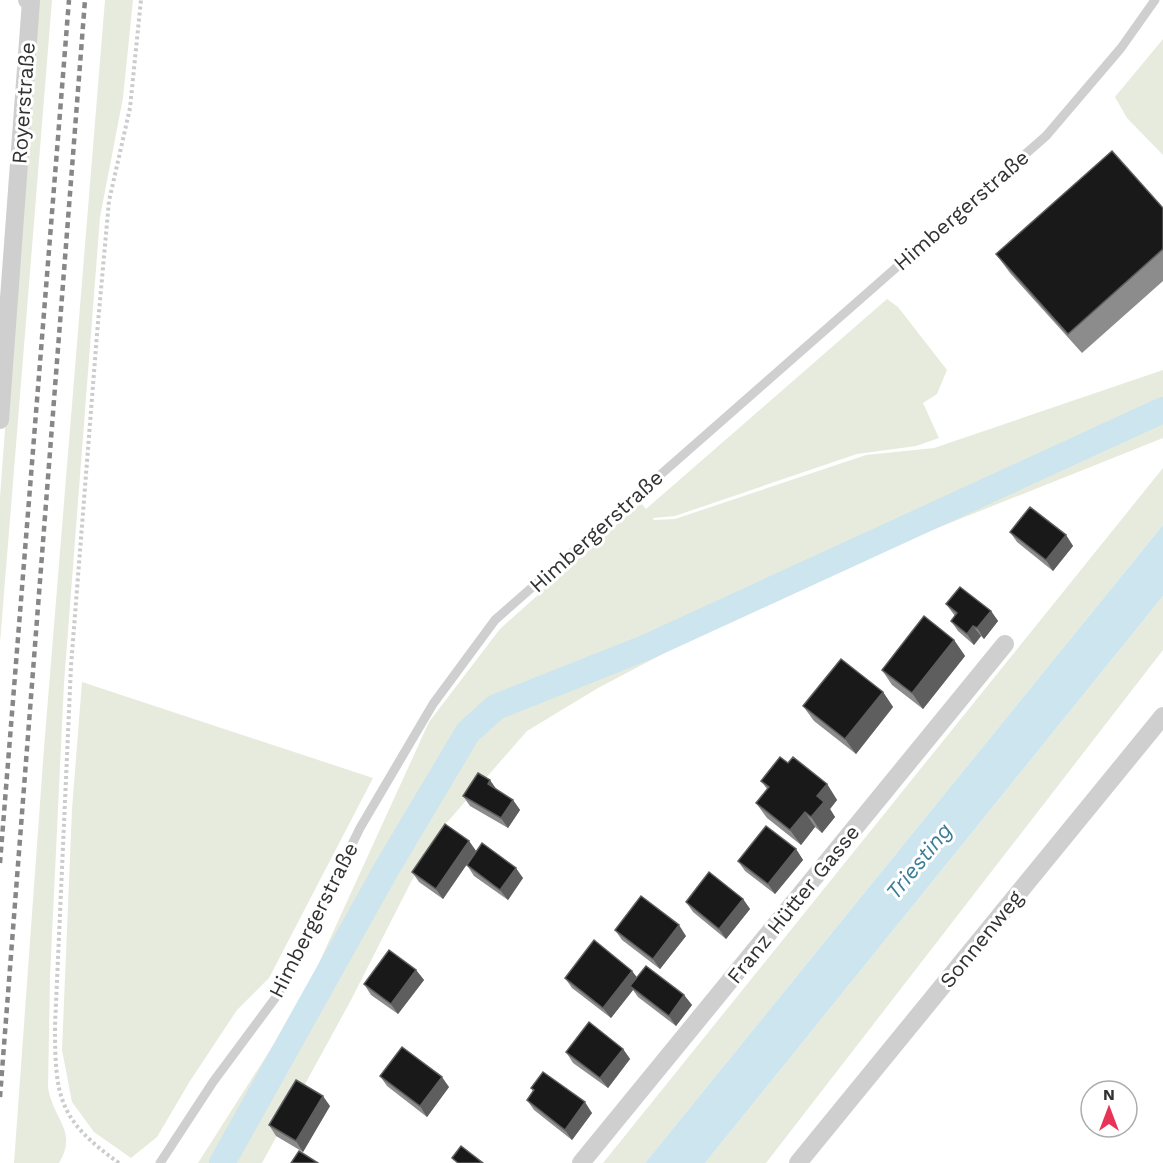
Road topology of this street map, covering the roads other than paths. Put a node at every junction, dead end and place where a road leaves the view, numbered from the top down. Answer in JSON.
{"nodes":[{"id":1,"x":29,"y":0,"type":"edge"},
{"id":2,"x":1155,"y":0,"type":"edge"},
{"id":3,"x":0,"y":420,"type":"edge"},
{"id":4,"x":1005,"y":644,"type":"dead end"},
{"id":5,"x":1163,"y":716,"type":"edge"},
{"id":6,"x":160,"y":1163,"type":"edge"},
{"id":7,"x":581,"y":1163,"type":"edge"},
{"id":8,"x":798,"y":1163,"type":"edge"}],
"edges":[{"from":1,"to":3,"type":"street","name":"Royerstraße"},
{"from":2,"to":6,"type":"lane","name":"Himbergerstraße"},
{"from":4,"to":7,"type":"street","name":"Franz Hütter Gasse"},
{"from":5,"to":8,"type":"street","name":"Sonnenweg"}]}
